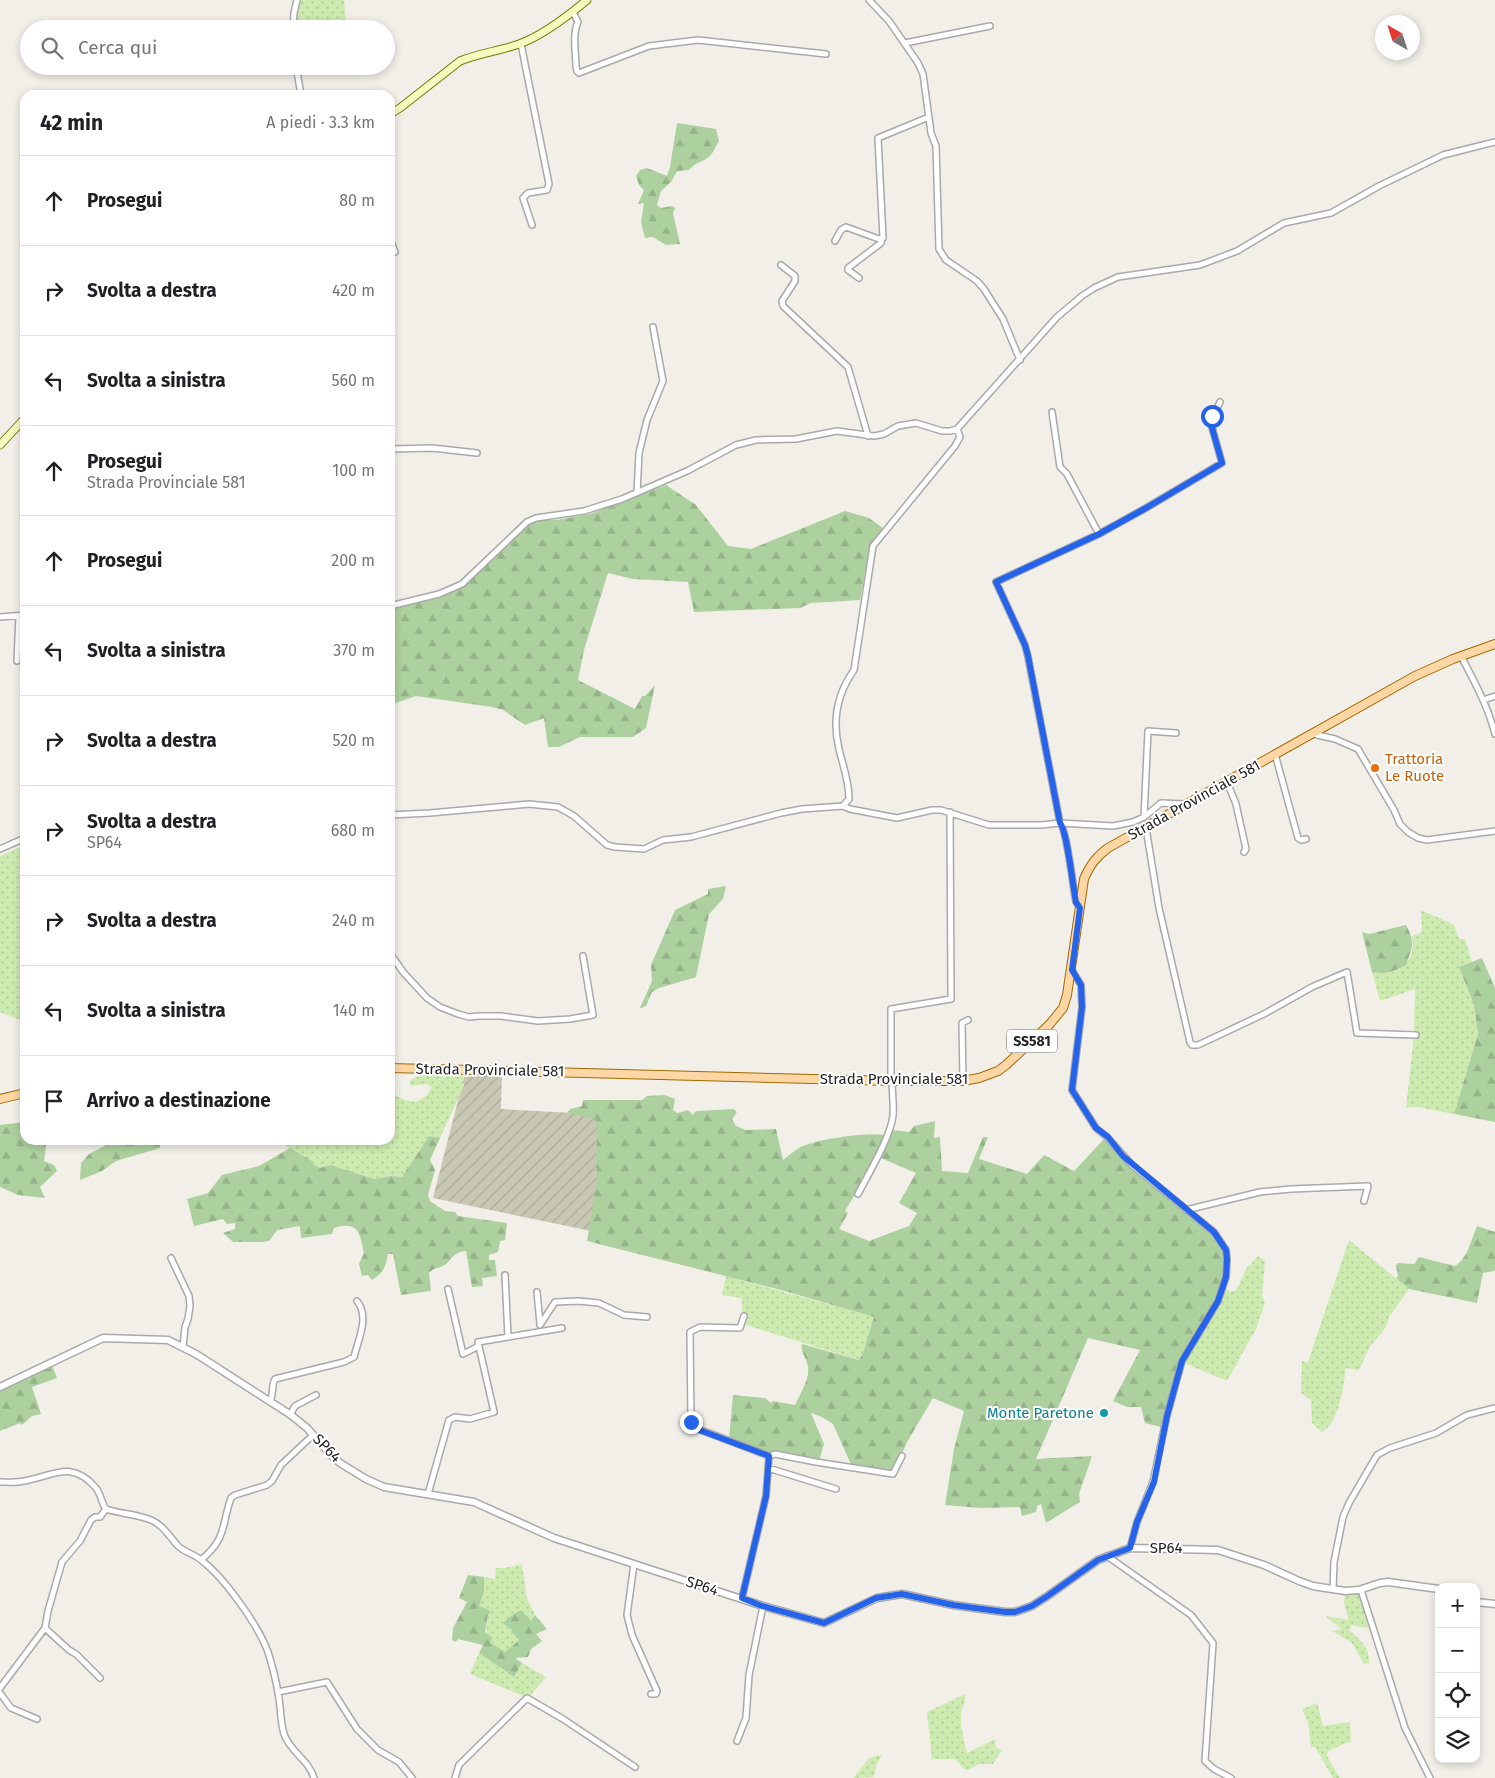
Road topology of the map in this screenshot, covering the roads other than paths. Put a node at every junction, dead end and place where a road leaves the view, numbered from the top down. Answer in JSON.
{"nodes":[{"id":1,"x":297,"y":0,"type":"edge"},
{"id":2,"x":587,"y":0,"type":"edge"},
{"id":3,"x":869,"y":0,"type":"edge"},
{"id":4,"x":573,"y":12,"type":"junction"},
{"id":5,"x":294,"y":20,"type":"edge"},
{"id":6,"x":990,"y":26,"type":"dead end"},
{"id":7,"x":905,"y":42,"type":"junction"},
{"id":8,"x":521,"y":44,"type":"junction"},
{"id":9,"x":826,"y":54,"type":"dead end"},
{"id":10,"x":298,"y":75,"type":"edge"},
{"id":11,"x":300,"y":90,"type":"edge"},
{"id":12,"x":395,"y":110,"type":"edge"},
{"id":13,"x":929,"y":117,"type":"junction"},
{"id":14,"x":1495,"y":142,"type":"edge"},
{"id":15,"x":532,"y":225,"type":"dead end"},
{"id":16,"x":882,"y":239,"type":"junction"},
{"id":17,"x":835,"y":241,"type":"dead end"},
{"id":18,"x":781,"y":265,"type":"dead end"},
{"id":19,"x":859,"y":278,"type":"dead end"},
{"id":20,"x":653,"y":326,"type":"dead end"},
{"id":21,"x":1020,"y":360,"type":"junction"},
{"id":22,"x":1220,"y":402,"type":"dead end"},
{"id":23,"x":1052,"y":412,"type":"dead end"},
{"id":24,"x":20,"y":423,"type":"edge"},
{"id":25,"x":957,"y":429,"type":"junction"},
{"id":26,"x":868,"y":436,"type":"junction"},
{"id":27,"x":0,"y":445,"type":"edge"},
{"id":28,"x":395,"y":449,"type":"edge"},
{"id":29,"x":477,"y":453,"type":"dead end"},
{"id":30,"x":637,"y":494,"type":"junction"},
{"id":31,"x":1099,"y":534,"type":"junction"},
{"id":32,"x":395,"y":605,"type":"edge"},
{"id":33,"x":20,"y":616,"type":"edge"},
{"id":34,"x":0,"y":618,"type":"edge"},
{"id":35,"x":20,"y":631,"type":"edge"},
{"id":36,"x":1495,"y":644,"type":"edge"},
{"id":37,"x":1461,"y":656,"type":"junction"},
{"id":38,"x":16,"y":661,"type":"dead end"},
{"id":39,"x":1495,"y":696,"type":"edge"},
{"id":40,"x":1483,"y":700,"type":"junction"},
{"id":41,"x":1176,"y":733,"type":"dead end"},
{"id":42,"x":1313,"y":734,"type":"junction"},
{"id":43,"x":1495,"y":734,"type":"edge"},
{"id":44,"x":1275,"y":754,"type":"junction"},
{"id":45,"x":1227,"y":782,"type":"junction"},
{"id":46,"x":1186,"y":804,"type":"junction"},
{"id":47,"x":843,"y":806,"type":"junction"},
{"id":48,"x":950,"y":812,"type":"junction"},
{"id":49,"x":395,"y":815,"type":"edge"},
{"id":50,"x":1144,"y":817,"type":"junction"},
{"id":51,"x":1060,"y":823,"type":"junction"},
{"id":52,"x":1146,"y":828,"type":"junction"},
{"id":53,"x":1495,"y":831,"type":"edge"},
{"id":54,"x":1306,"y":839,"type":"dead end"},
{"id":55,"x":20,"y":840,"type":"edge"},
{"id":56,"x":0,"y":849,"type":"edge"},
{"id":57,"x":1244,"y":852,"type":"dead end"},
{"id":58,"x":1080,"y":908,"type":"junction"},
{"id":59,"x":584,"y":956,"type":"dead end"},
{"id":60,"x":395,"y":960,"type":"edge"},
{"id":61,"x":1072,"y":970,"type":"junction"},
{"id":62,"x":968,"y":1020,"type":"dead end"},
{"id":63,"x":1416,"y":1035,"type":"dead end"},
{"id":64,"x":395,"y":1068,"type":"edge"},
{"id":65,"x":892,"y":1080,"type":"junction"},
{"id":66,"x":963,"y":1081,"type":"junction"},
{"id":67,"x":20,"y":1094,"type":"edge"},
{"id":68,"x":0,"y":1099,"type":"edge"},
{"id":69,"x":858,"y":1194,"type":"dead end"},
{"id":70,"x":1364,"y":1202,"type":"dead end"},
{"id":71,"x":1186,"y":1210,"type":"junction"},
{"id":72,"x":171,"y":1258,"type":"dead end"},
{"id":73,"x":505,"y":1275,"type":"dead end"},
{"id":74,"x":448,"y":1290,"type":"dead end"},
{"id":75,"x":537,"y":1292,"type":"dead end"},
{"id":76,"x":357,"y":1301,"type":"dead end"},
{"id":77,"x":744,"y":1316,"type":"dead end"},
{"id":78,"x":647,"y":1317,"type":"dead end"},
{"id":79,"x":540,"y":1325,"type":"junction"},
{"id":80,"x":562,"y":1328,"type":"dead end"},
{"id":81,"x":541,"y":1332,"type":"junction"},
{"id":82,"x":508,"y":1337,"type":"junction"},
{"id":83,"x":479,"y":1346,"type":"junction"},
{"id":84,"x":184,"y":1347,"type":"junction"},
{"id":85,"x":0,"y":1387,"type":"edge"},
{"id":86,"x":316,"y":1395,"type":"dead end"},
{"id":87,"x":270,"y":1401,"type":"junction"},
{"id":88,"x":1495,"y":1406,"type":"edge"},
{"id":89,"x":290,"y":1414,"type":"junction"},
{"id":90,"x":313,"y":1435,"type":"junction"},
{"id":91,"x":769,"y":1456,"type":"junction"},
{"id":92,"x":902,"y":1456,"type":"dead end"},
{"id":93,"x":768,"y":1468,"type":"junction"},
{"id":94,"x":0,"y":1482,"type":"edge"},
{"id":95,"x":836,"y":1489,"type":"dead end"},
{"id":96,"x":428,"y":1494,"type":"junction"},
{"id":97,"x":106,"y":1509,"type":"junction"},
{"id":98,"x":1130,"y":1548,"type":"junction"},
{"id":99,"x":1107,"y":1555,"type":"junction"},
{"id":100,"x":201,"y":1560,"type":"junction"},
{"id":101,"x":634,"y":1564,"type":"junction"},
{"id":102,"x":1333,"y":1589,"type":"junction"},
{"id":103,"x":1435,"y":1589,"type":"edge"},
{"id":104,"x":1361,"y":1590,"type":"junction"},
{"id":105,"x":742,"y":1598,"type":"junction"},
{"id":106,"x":1480,"y":1602,"type":"edge"},
{"id":107,"x":1495,"y":1604,"type":"edge"},
{"id":108,"x":762,"y":1606,"type":"junction"},
{"id":109,"x":45,"y":1628,"type":"junction"},
{"id":110,"x":100,"y":1678,"type":"dead end"},
{"id":111,"x":0,"y":1688,"type":"edge"},
{"id":112,"x":0,"y":1692,"type":"edge"},
{"id":113,"x":278,"y":1692,"type":"junction"},
{"id":114,"x":651,"y":1694,"type":"dead end"},
{"id":115,"x":37,"y":1719,"type":"dead end"},
{"id":116,"x":737,"y":1740,"type":"dead end"},
{"id":117,"x":635,"y":1767,"type":"dead end"},
{"id":118,"x":314,"y":1778,"type":"edge"},
{"id":119,"x":412,"y":1778,"type":"edge"},
{"id":120,"x":455,"y":1778,"type":"edge"},
{"id":121,"x":1231,"y":1778,"type":"edge"},
{"id":122,"x":1430,"y":1778,"type":"edge"}],
"edges":[{"from":1,"to":5,"type":"street"},
{"from":2,"to":4,"type":"main road"},
{"from":3,"to":7,"type":"street"},
{"from":4,"to":8,"type":"main road"},
{"from":4,"to":9,"type":"street"},
{"from":6,"to":7,"type":"street"},
{"from":7,"to":13,"type":"street"},
{"from":8,"to":12,"type":"main road"},
{"from":8,"to":15,"type":"street"},
{"from":10,"to":11,"type":"street"},
{"from":13,"to":16,"type":"street"},
{"from":13,"to":21,"type":"street"},
{"from":14,"to":21,"type":"street"},
{"from":16,"to":17,"type":"street"},
{"from":16,"to":19,"type":"street"},
{"from":18,"to":26,"type":"street"},
{"from":20,"to":30,"type":"street"},
{"from":21,"to":25,"type":"street"},
{"from":22,"to":31,"type":"street"},
{"from":23,"to":31,"type":"street"},
{"from":24,"to":27,"type":"main road"},
{"from":25,"to":26,"type":"street"},
{"from":25,"to":47,"type":"street"},
{"from":26,"to":30,"type":"street"},
{"from":28,"to":29,"type":"street"},
{"from":30,"to":32,"type":"street"},
{"from":31,"to":51,"type":"street"},
{"from":33,"to":34,"type":"street"},
{"from":35,"to":38,"type":"street"},
{"from":36,"to":37,"type":"main road","name":"Strada Provinciale 581","number":"SS581"},
{"from":37,"to":40,"type":"street"},
{"from":37,"to":42,"type":"main road","name":"Strada Provinciale 581","number":"SS581"},
{"from":39,"to":40,"type":"street"},
{"from":40,"to":43,"type":"street"},
{"from":41,"to":50,"type":"street"},
{"from":42,"to":44,"type":"main road","name":"Strada Provinciale 581","number":"SS581"},
{"from":42,"to":53,"type":"street"},
{"from":44,"to":45,"type":"main road","name":"Strada Provinciale 581","number":"SS581"},
{"from":44,"to":54,"type":"street"},
{"from":45,"to":46,"type":"main road","name":"Strada Provinciale 581","number":"SS581"},
{"from":45,"to":57,"type":"street"},
{"from":46,"to":50,"type":"street"},
{"from":46,"to":52,"type":"main road","name":"Strada Provinciale 581","number":"SS581"},
{"from":47,"to":48,"type":"street"},
{"from":47,"to":49,"type":"street"},
{"from":48,"to":51,"type":"street"},
{"from":48,"to":65,"type":"street"},
{"from":50,"to":51,"type":"street"},
{"from":51,"to":58,"type":"street"},
{"from":52,"to":58,"type":"main road","name":"Strada Provinciale 581","number":"SS581"},
{"from":52,"to":63,"type":"street"},
{"from":55,"to":56,"type":"street"},
{"from":58,"to":61,"type":"main road","name":"Strada Provinciale 581","number":"SS581"},
{"from":59,"to":60,"type":"street"},
{"from":61,"to":66,"type":"main road","name":"Strada Provinciale 581","number":"SS581"},
{"from":61,"to":71,"type":"street"},
{"from":62,"to":66,"type":"street"},
{"from":64,"to":65,"type":"main road","name":"Strada Provinciale 581","number":"SS581"},
{"from":65,"to":66,"type":"main road","name":"Strada Provinciale 581","number":"SS581"},
{"from":65,"to":69,"type":"street"},
{"from":67,"to":68,"type":"main road"},
{"from":70,"to":71,"type":"street"},
{"from":71,"to":98,"type":"street"},
{"from":72,"to":84,"type":"street"},
{"from":73,"to":82,"type":"street"},
{"from":74,"to":83,"type":"street"},
{"from":75,"to":79,"type":"street"},
{"from":76,"to":87,"type":"street"},
{"from":77,"to":91,"type":"street"},
{"from":78,"to":79,"type":"street"},
{"from":79,"to":81,"type":"street"},
{"from":80,"to":81,"type":"street"},
{"from":81,"to":82,"type":"street"},
{"from":82,"to":83,"type":"street"},
{"from":83,"to":96,"type":"street"},
{"from":84,"to":85,"type":"street","name":"SP64","number":"SP64"},
{"from":84,"to":87,"type":"street","name":"SP64","number":"SP64"},
{"from":86,"to":89,"type":"street"},
{"from":87,"to":89,"type":"street","name":"SP64","number":"SP64"},
{"from":88,"to":102,"type":"street"},
{"from":89,"to":90,"type":"street","name":"SP64","number":"SP64"},
{"from":90,"to":96,"type":"street","name":"SP64","number":"SP64"},
{"from":90,"to":100,"type":"street"},
{"from":91,"to":92,"type":"street"},
{"from":91,"to":93,"type":"street"},
{"from":93,"to":95,"type":"street"},
{"from":93,"to":105,"type":"street"},
{"from":94,"to":97,"type":"street"},
{"from":96,"to":101,"type":"street","name":"SP64","number":"SP64"},
{"from":97,"to":100,"type":"street"},
{"from":97,"to":109,"type":"street"},
{"from":98,"to":99,"type":"street","name":"SP64","number":"SP64"},
{"from":98,"to":102,"type":"street","name":"SP64","number":"SP64"},
{"from":99,"to":108,"type":"street","name":"SP64","number":"SP64"},
{"from":99,"to":121,"type":"street"},
{"from":100,"to":113,"type":"street"},
{"from":101,"to":105,"type":"street","name":"SP64","number":"SP64"},
{"from":101,"to":114,"type":"street"},
{"from":102,"to":104,"type":"street","name":"SP64","number":"SP64"},
{"from":103,"to":104,"type":"street","name":"SP64","number":"SP64"},
{"from":104,"to":122,"type":"street"},
{"from":105,"to":108,"type":"street","name":"SP64","number":"SP64"},
{"from":106,"to":107,"type":"street"},
{"from":108,"to":116,"type":"street"},
{"from":109,"to":110,"type":"street"},
{"from":109,"to":111,"type":"street"},
{"from":112,"to":115,"type":"street"},
{"from":113,"to":118,"type":"street"},
{"from":113,"to":119,"type":"street"},
{"from":117,"to":120,"type":"street"}]}
